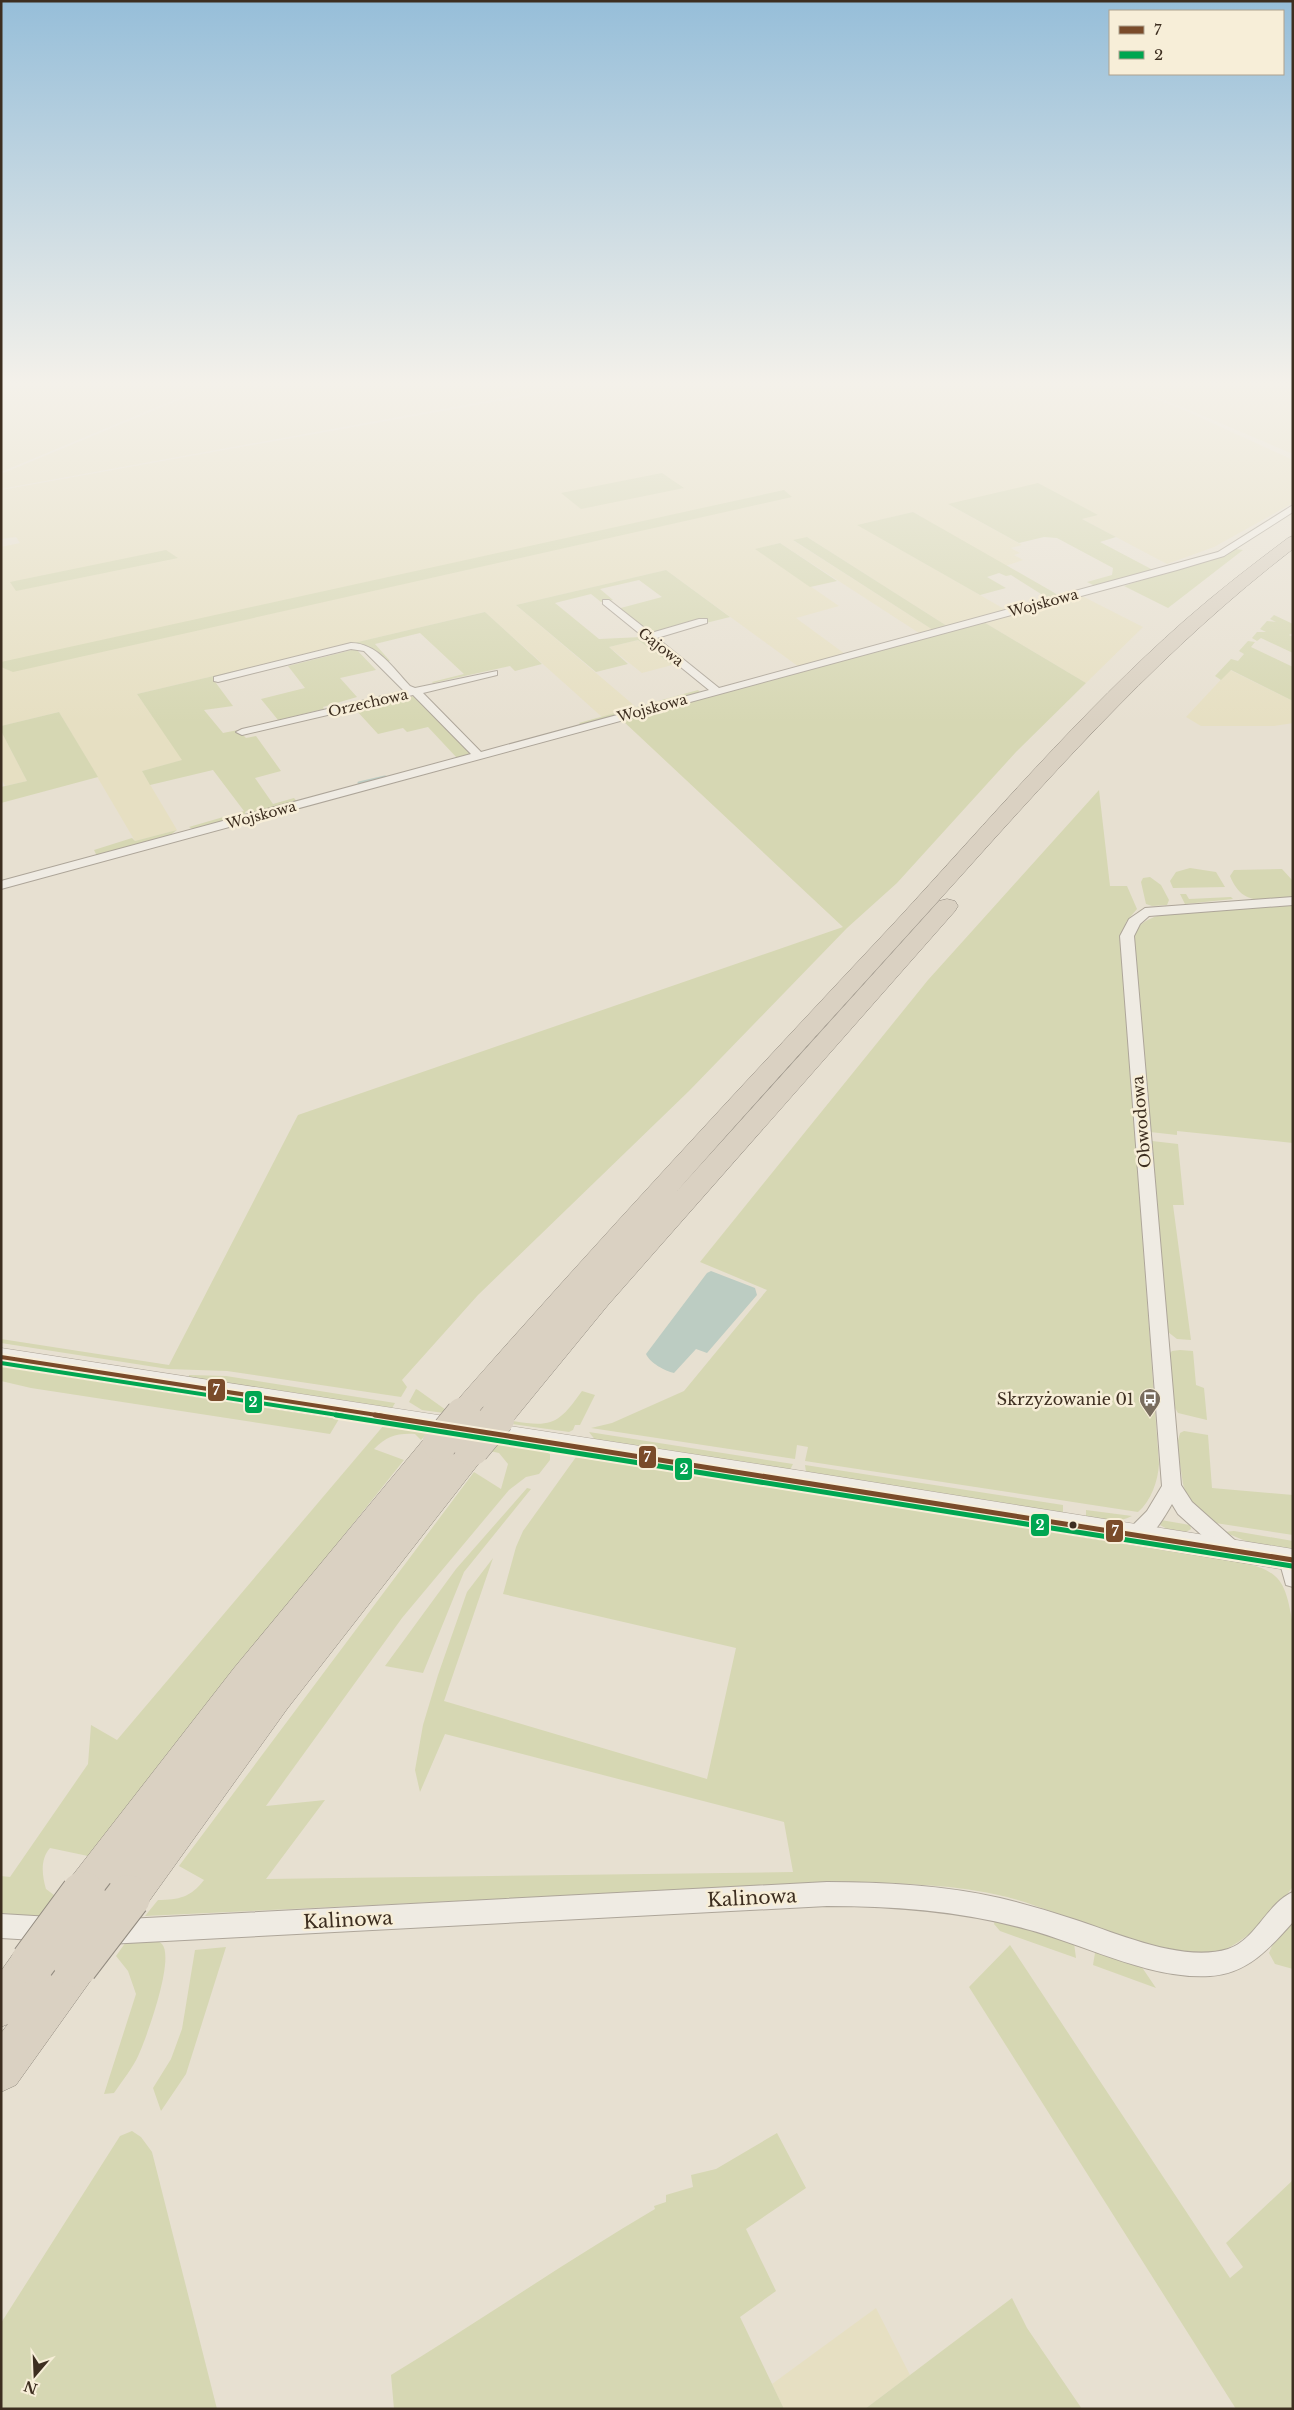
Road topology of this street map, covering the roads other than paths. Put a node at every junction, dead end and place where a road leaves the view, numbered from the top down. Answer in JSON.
{"nodes":[{"id":1,"x":1293,"y":508,"type":"edge"},
{"id":2,"x":1293,"y":541,"type":"edge"},
{"id":3,"x":1293,"y":556,"type":"edge"},
{"id":4,"x":606,"y":602,"type":"dead end"},
{"id":5,"x":703,"y":621,"type":"dead end"},
{"id":6,"x":649,"y":637,"type":"junction"},
{"id":7,"x":493,"y":673,"type":"dead end"},
{"id":8,"x":218,"y":678,"type":"dead end"},
{"id":9,"x":717,"y":690,"type":"junction"},
{"id":10,"x":416,"y":692,"type":"junction"},
{"id":11,"x":242,"y":732,"type":"dead end"},
{"id":12,"x":478,"y":756,"type":"junction"},
{"id":13,"x":1,"y":885,"type":"edge"},
{"id":14,"x":1293,"y":901,"type":"edge"},
{"id":15,"x":1,"y":1357,"type":"edge"},
{"id":16,"x":460,"y":1433,"type":"junction"},
{"id":17,"x":1172,"y":1487,"type":"junction"},
{"id":18,"x":1136,"y":1535,"type":"junction"},
{"id":19,"x":1233,"y":1551,"type":"junction"},
{"id":20,"x":1292,"y":1566,"type":"edge"},
{"id":21,"x":1293,"y":1904,"type":"edge"},
{"id":22,"x":1,"y":1926,"type":"edge"},
{"id":23,"x":181,"y":1929,"type":"joint"},
{"id":24,"x":1,"y":2006,"type":"edge"},
{"id":25,"x":1,"y":2070,"type":"edge"}],
"edges":[{"from":1,"to":9,"type":"street","name":"Wojskowa"},
{"from":2,"to":16,"type":"highway"},
{"from":3,"to":16,"type":"highway","bridge":true},
{"from":4,"to":6,"type":"street","name":"Gajowa"},
{"from":5,"to":6,"type":"street"},
{"from":6,"to":9,"type":"street","name":"Gajowa"},
{"from":7,"to":10,"type":"street","name":"Orzechowa"},
{"from":8,"to":10,"type":"street"},
{"from":9,"to":12,"type":"street","name":"Wojskowa"},
{"from":10,"to":11,"type":"street","name":"Orzechowa"},
{"from":10,"to":12,"type":"street"},
{"from":12,"to":13,"type":"street","name":"Wojskowa"},
{"from":14,"to":17,"type":"street","name":"Obwodowa"},
{"from":15,"to":16,"type":"street"},
{"from":16,"to":18,"type":"street"},
{"from":16,"to":24,"type":"highway","bridge":true},
{"from":16,"to":25,"type":"highway","bridge":true},
{"from":17,"to":18,"type":"street"},
{"from":17,"to":19,"type":"street","name":"Obwodowa"},
{"from":18,"to":19,"type":"street"},
{"from":19,"to":20,"type":"street"},
{"from":21,"to":23,"type":"street","name":"Kalinowa"},
{"from":22,"to":23,"type":"street"}]}
